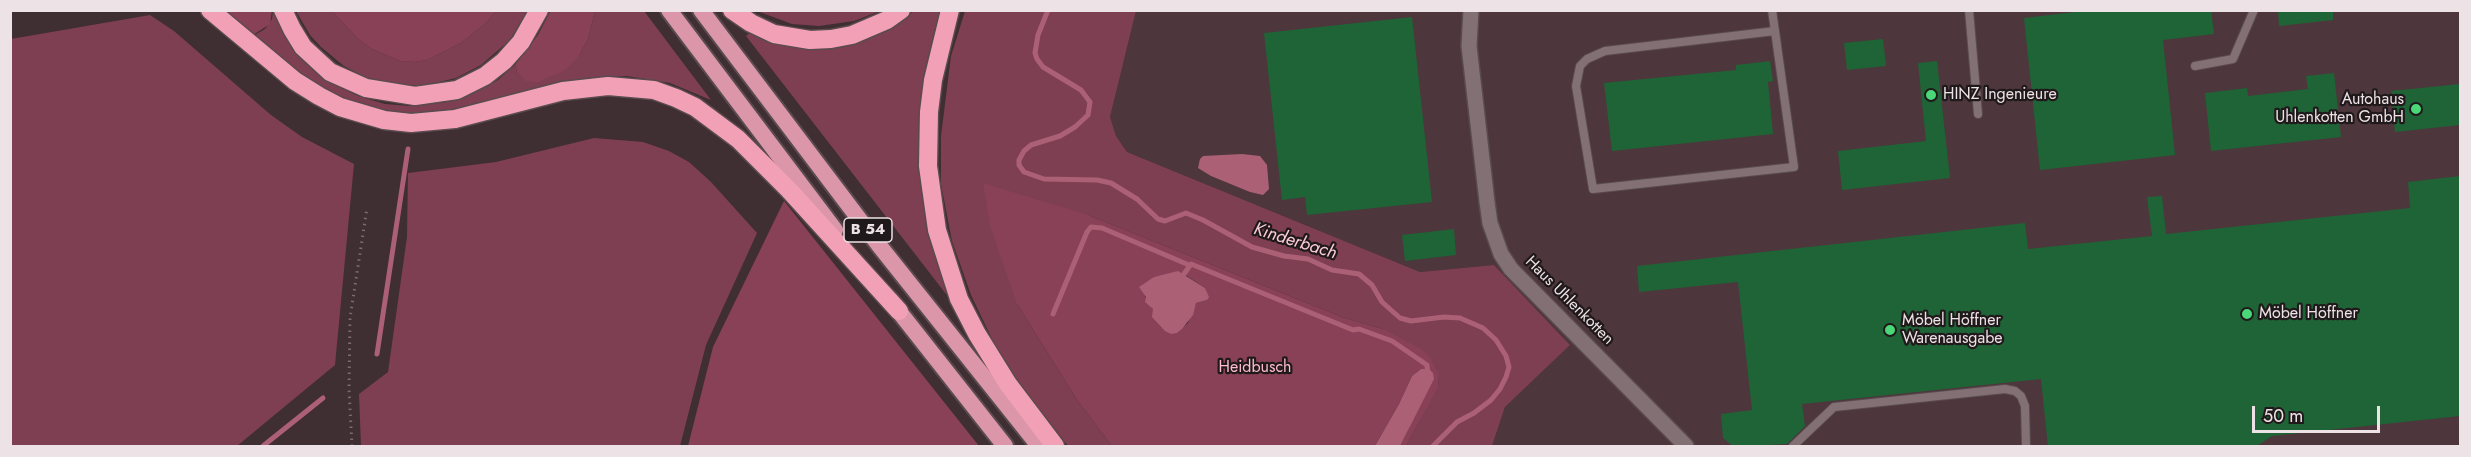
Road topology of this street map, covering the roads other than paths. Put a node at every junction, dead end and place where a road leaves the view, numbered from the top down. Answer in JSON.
{"nodes":[{"id":1,"x":210,"y":10,"type":"edge"},
{"id":2,"x":283,"y":10,"type":"edge"},
{"id":3,"x":539,"y":10,"type":"edge"},
{"id":4,"x":669,"y":10,"type":"edge"},
{"id":5,"x":701,"y":10,"type":"edge"},
{"id":6,"x":732,"y":10,"type":"edge"},
{"id":7,"x":901,"y":10,"type":"edge"},
{"id":8,"x":950,"y":10,"type":"edge"},
{"id":9,"x":1471,"y":10,"type":"edge"},
{"id":10,"x":1772,"y":10,"type":"edge"},
{"id":11,"x":1969,"y":10,"type":"edge"},
{"id":12,"x":2254,"y":10,"type":"edge"},
{"id":13,"x":1775,"y":31,"type":"junction"},
{"id":14,"x":2195,"y":66,"type":"dead end"},
{"id":15,"x":1978,"y":114,"type":"dead end"},
{"id":16,"x":899,"y":311,"type":"junction"},
{"id":17,"x":1005,"y":447,"type":"edge"},
{"id":18,"x":1039,"y":447,"type":"edge"},
{"id":19,"x":1055,"y":447,"type":"edge"},
{"id":20,"x":1686,"y":447,"type":"edge"},
{"id":21,"x":1793,"y":447,"type":"edge"},
{"id":22,"x":2026,"y":447,"type":"edge"}],
"edges":[{"from":1,"to":16,"type":"highway"},
{"from":2,"to":3,"type":"highway"},
{"from":4,"to":16,"type":"highway","number":"B 54"},
{"from":5,"to":18,"type":"highway","number":"B 54"},
{"from":6,"to":7,"type":"highway"},
{"from":8,"to":19,"type":"highway"},
{"from":9,"to":20,"type":"street","name":"Haus Uhlenkotten"},
{"from":10,"to":13,"type":"lane"},
{"from":11,"to":15,"type":"lane"},
{"from":12,"to":14,"type":"lane"},
{"from":13,"to":13,"type":"lane"},
{"from":16,"to":17,"type":"highway","number":"B 54"},
{"from":21,"to":22,"type":"lane"}]}
